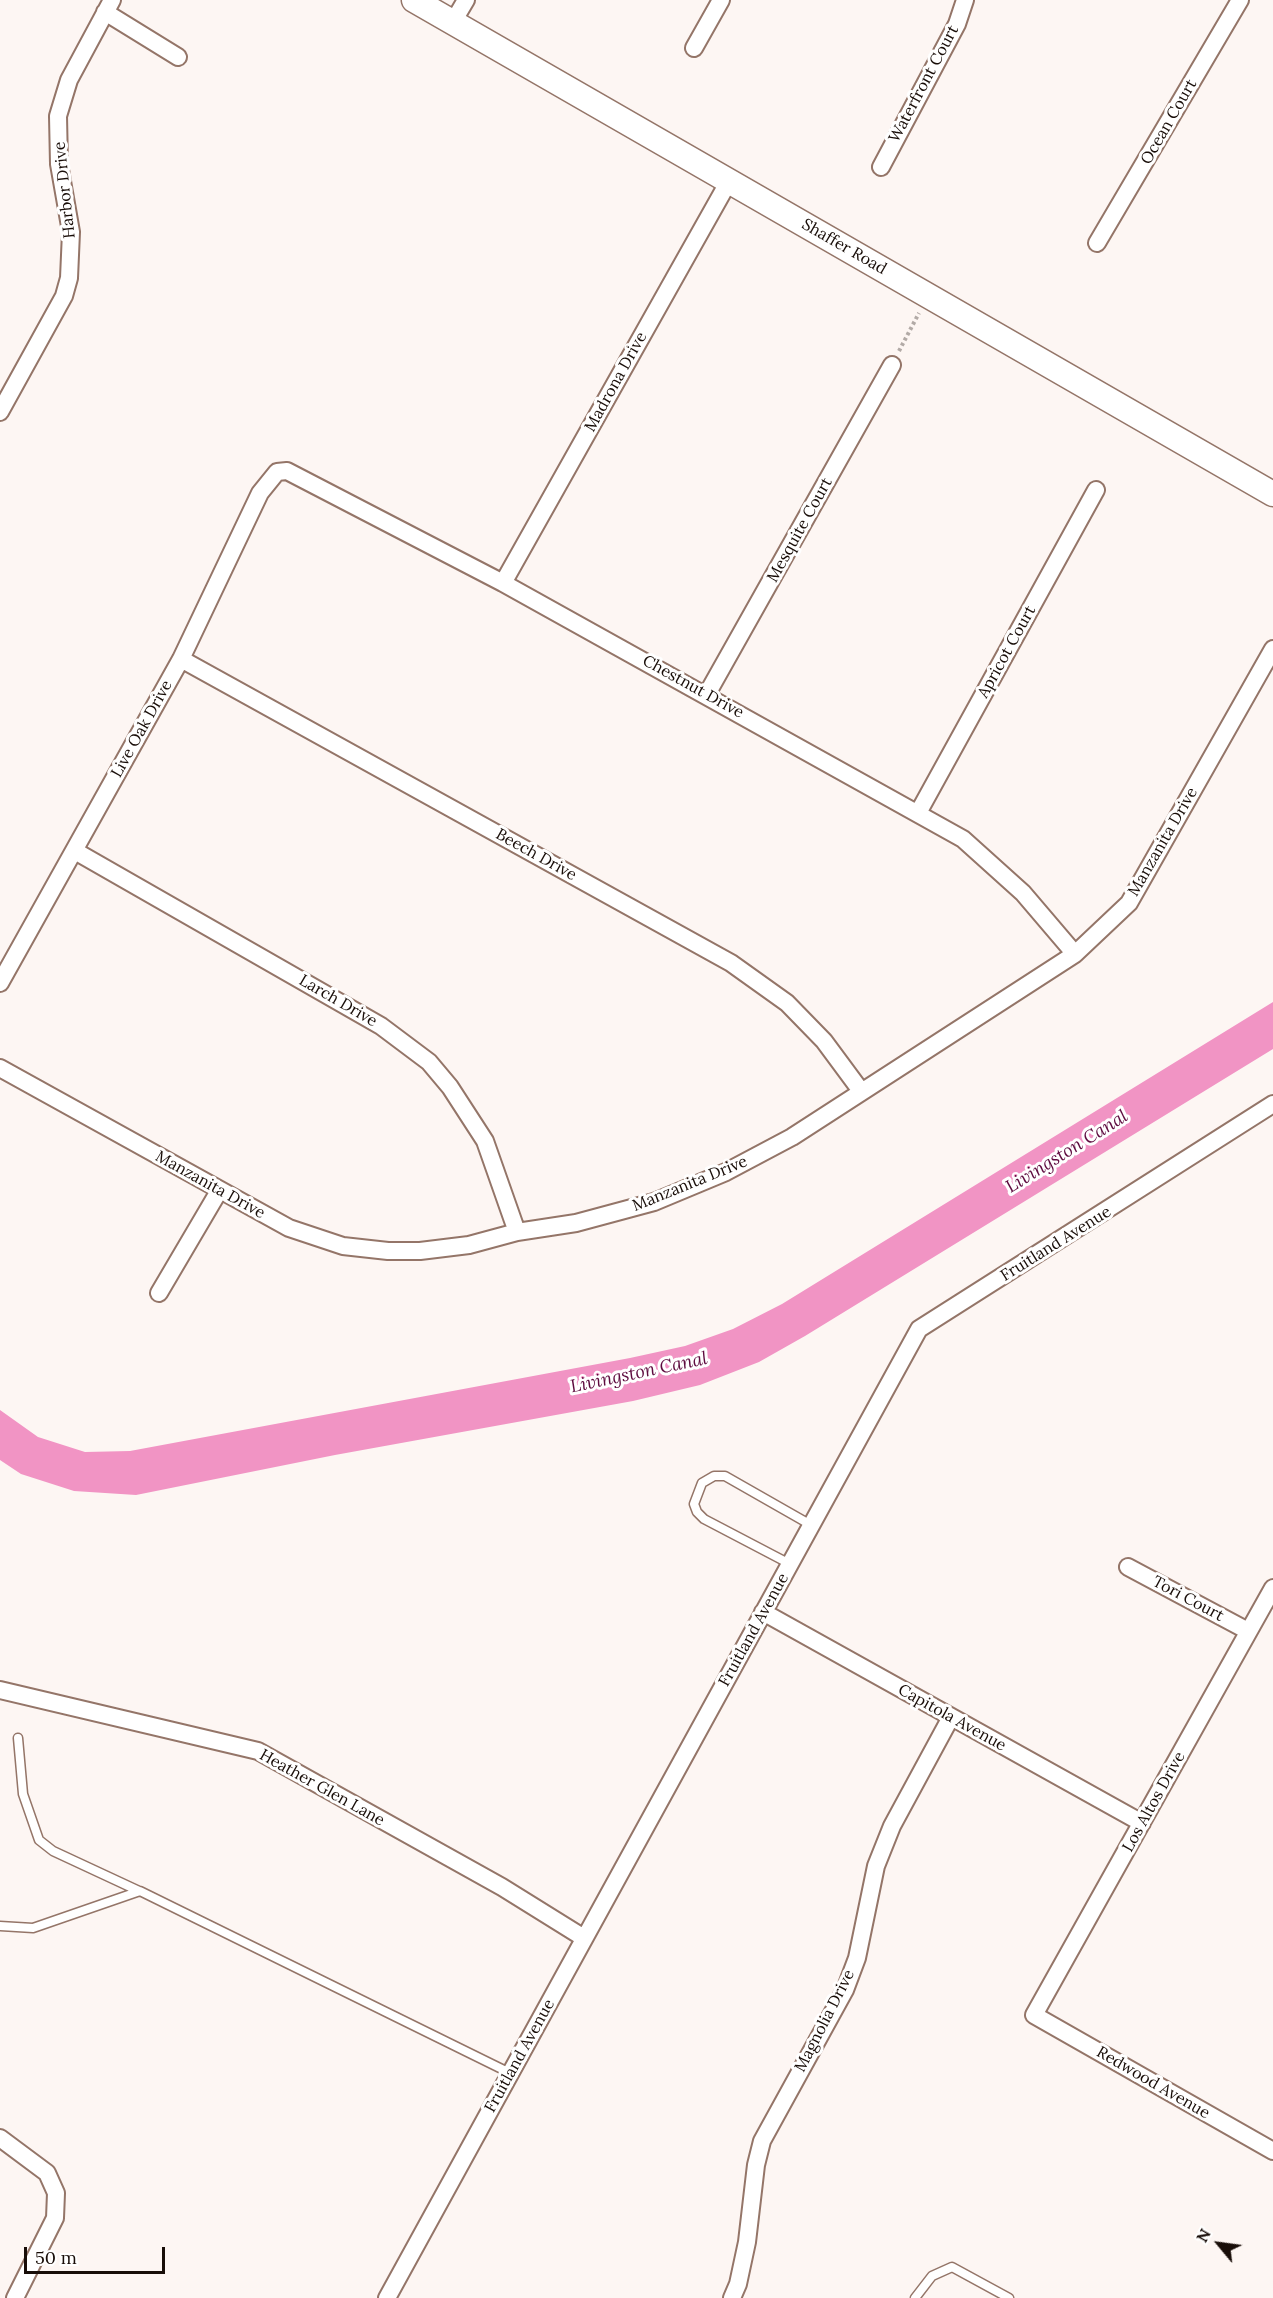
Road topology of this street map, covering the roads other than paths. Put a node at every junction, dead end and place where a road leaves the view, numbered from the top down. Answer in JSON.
{"nodes":[{"id":1,"x":414,"y":0,"type":"edge"},
{"id":2,"x":466,"y":0,"type":"edge"},
{"id":3,"x":721,"y":0,"type":"edge"},
{"id":4,"x":965,"y":0,"type":"edge"},
{"id":5,"x":1240,"y":0,"type":"edge"},
{"id":6,"x":109,"y":6,"type":"edge"},
{"id":7,"x":453,"y":22,"type":"junction"},
{"id":8,"x":694,"y":48,"type":"dead end"},
{"id":9,"x":178,"y":57,"type":"dead end"},
{"id":10,"x":880,"y":167,"type":"dead end"},
{"id":11,"x":729,"y":181,"type":"junction"},
{"id":12,"x":1097,"y":243,"type":"dead end"},
{"id":13,"x":892,"y":365,"type":"road end"},
{"id":14,"x":0,"y":412,"type":"edge"},
{"id":15,"x":277,"y":472,"type":"joint"},
{"id":16,"x":1096,"y":490,"type":"dead end"},
{"id":17,"x":1273,"y":494,"type":"edge"},
{"id":18,"x":503,"y":583,"type":"junction"},
{"id":19,"x":1273,"y":649,"type":"edge"},
{"id":20,"x":181,"y":659,"type":"junction"},
{"id":21,"x":707,"y":694,"type":"junction"},
{"id":22,"x":918,"y":813,"type":"junction"},
{"id":23,"x":75,"y":851,"type":"junction"},
{"id":24,"x":1075,"y":954,"type":"junction"},
{"id":25,"x":0,"y":983,"type":"edge"},
{"id":26,"x":0,"y":1068,"type":"edge"},
{"id":27,"x":861,"y":1091,"type":"junction"},
{"id":28,"x":1273,"y":1104,"type":"edge"},
{"id":29,"x":219,"y":1191,"type":"junction"},
{"id":30,"x":517,"y":1232,"type":"junction"},
{"id":31,"x":159,"y":1293,"type":"dead end"},
{"id":32,"x":812,"y":1524,"type":"junction"},
{"id":33,"x":790,"y":1564,"type":"junction"},
{"id":34,"x":1128,"y":1567,"type":"dead end"},
{"id":35,"x":1273,"y":1588,"type":"edge"},
{"id":36,"x":763,"y":1612,"type":"junction"},
{"id":37,"x":1248,"y":1631,"type":"junction"},
{"id":38,"x":0,"y":1690,"type":"edge"},
{"id":39,"x":951,"y":1717,"type":"junction"},
{"id":40,"x":18,"y":1738,"type":"dead end"},
{"id":41,"x":1142,"y":1823,"type":"junction"},
{"id":42,"x":140,"y":1891,"type":"junction"},
{"id":43,"x":0,"y":1926,"type":"edge"},
{"id":44,"x":584,"y":1938,"type":"junction"},
{"id":45,"x":1034,"y":2015,"type":"joint"},
{"id":46,"x":510,"y":2073,"type":"junction"},
{"id":47,"x":0,"y":2138,"type":"edge"},
{"id":48,"x":1273,"y":2151,"type":"edge"},
{"id":49,"x":15,"y":2298,"type":"edge"},
{"id":50,"x":387,"y":2298,"type":"edge"},
{"id":51,"x":732,"y":2298,"type":"edge"},
{"id":52,"x":915,"y":2298,"type":"edge"},
{"id":53,"x":1009,"y":2298,"type":"edge"}],
"edges":[{"from":1,"to":7,"type":"main road","name":"Shaffer Road"},
{"from":2,"to":7,"type":"street"},
{"from":3,"to":8,"type":"street"},
{"from":4,"to":10,"type":"street","name":"Waterfront Court"},
{"from":5,"to":12,"type":"street","name":"Ocean Court"},
{"from":6,"to":9,"type":"street"},
{"from":6,"to":14,"type":"street","name":"Harbor Drive"},
{"from":7,"to":11,"type":"main road","name":"Shaffer Road"},
{"from":11,"to":17,"type":"main road","name":"Shaffer Road"},
{"from":11,"to":18,"type":"street","name":"Madrona Drive"},
{"from":13,"to":21,"type":"street","name":"Mesquite Court"},
{"from":15,"to":18,"type":"street","name":"Chestnut Drive"},
{"from":15,"to":20,"type":"street","name":"Live Oak Drive"},
{"from":16,"to":22,"type":"street","name":"Apricot Court"},
{"from":18,"to":21,"type":"street","name":"Chestnut Drive"},
{"from":19,"to":24,"type":"street","name":"Manzanita Drive"},
{"from":20,"to":23,"type":"street","name":"Live Oak Drive"},
{"from":20,"to":27,"type":"street","name":"Beech Drive"},
{"from":21,"to":22,"type":"street","name":"Chestnut Drive"},
{"from":22,"to":24,"type":"street","name":"Chestnut Drive"},
{"from":23,"to":25,"type":"street","name":"Live Oak Drive"},
{"from":23,"to":30,"type":"street","name":"Larch Drive"},
{"from":24,"to":27,"type":"street","name":"Manzanita Drive"},
{"from":26,"to":29,"type":"street","name":"Manzanita Drive"},
{"from":27,"to":30,"type":"street","name":"Manzanita Drive"},
{"from":28,"to":32,"type":"street","name":"Fruitland Avenue"},
{"from":29,"to":30,"type":"street","name":"Manzanita Drive"},
{"from":29,"to":31,"type":"street"},
{"from":32,"to":33,"type":"street","name":"Fruitland Avenue"},
{"from":32,"to":33,"type":"lane"},
{"from":33,"to":36,"type":"street","name":"Fruitland Avenue"},
{"from":34,"to":37,"type":"street","name":"Tori Court"},
{"from":35,"to":37,"type":"street","name":"Los Altos Drive"},
{"from":36,"to":39,"type":"street","name":"Capitola Avenue"},
{"from":36,"to":44,"type":"street","name":"Fruitland Avenue"},
{"from":37,"to":41,"type":"street","name":"Los Altos Drive"},
{"from":38,"to":44,"type":"street","name":"Heather Glen Lane"},
{"from":39,"to":41,"type":"street","name":"Capitola Avenue"},
{"from":39,"to":51,"type":"street","name":"Magnolia Drive"},
{"from":40,"to":42,"type":"lane"},
{"from":41,"to":45,"type":"street","name":"Los Altos Drive"},
{"from":42,"to":43,"type":"lane"},
{"from":42,"to":46,"type":"lane"},
{"from":44,"to":46,"type":"street","name":"Fruitland Avenue"},
{"from":45,"to":48,"type":"street","name":"Redwood Avenue"},
{"from":46,"to":50,"type":"street","name":"Fruitland Avenue"},
{"from":47,"to":49,"type":"street"},
{"from":52,"to":53,"type":"lane"}]}
